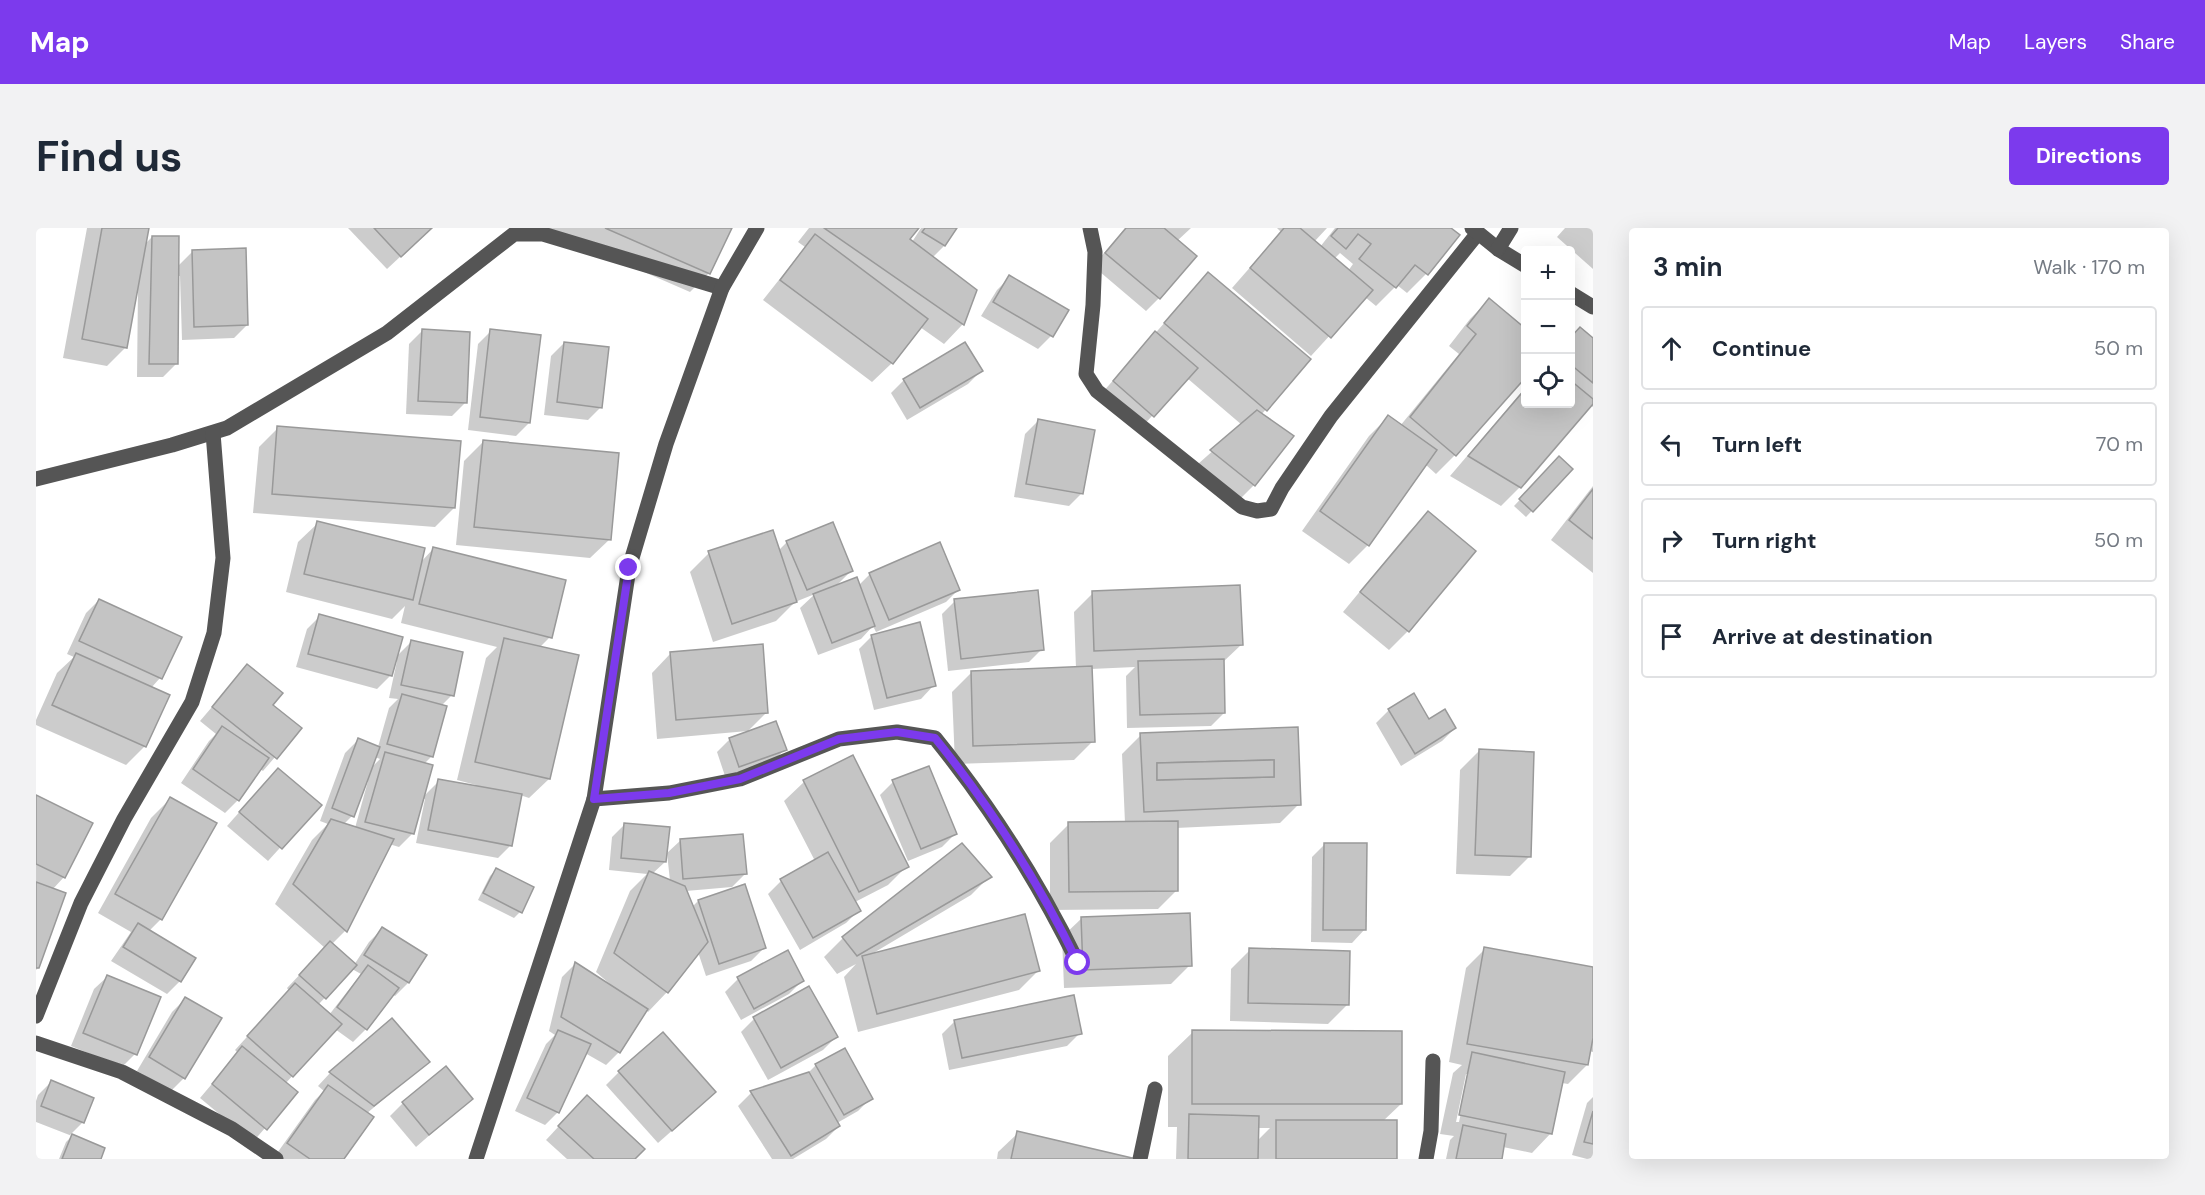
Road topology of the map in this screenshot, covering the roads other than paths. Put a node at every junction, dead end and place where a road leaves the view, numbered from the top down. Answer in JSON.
{"nodes":[{"id":1,"x":757,"y":228,"type":"edge"},
{"id":2,"x":1090,"y":228,"type":"edge"},
{"id":3,"x":1510,"y":228,"type":"edge"},
{"id":4,"x":512,"y":231,"type":"edge"},
{"id":5,"x":1475,"y":231,"type":"edge"},
{"id":6,"x":1498,"y":249,"type":"junction"},
{"id":7,"x":1521,"y":263,"type":"edge"},
{"id":8,"x":722,"y":288,"type":"junction"},
{"id":9,"x":1575,"y":296,"type":"edge"},
{"id":10,"x":1593,"y":307,"type":"edge"},
{"id":11,"x":213,"y":433,"type":"junction"},
{"id":12,"x":36,"y":479,"type":"edge"},
{"id":13,"x":594,"y":799,"type":"junction"},
{"id":14,"x":1078,"y":963,"type":"dead end"},
{"id":15,"x":36,"y":1016,"type":"edge"},
{"id":16,"x":36,"y":1043,"type":"edge"},
{"id":17,"x":1433,"y":1061,"type":"dead end"},
{"id":18,"x":1155,"y":1089,"type":"dead end"},
{"id":19,"x":276,"y":1159,"type":"edge"},
{"id":20,"x":476,"y":1159,"type":"edge"},
{"id":21,"x":1140,"y":1159,"type":"edge"},
{"id":22,"x":1426,"y":1159,"type":"edge"}],
"edges":[{"from":1,"to":8,"type":"street"},
{"from":2,"to":5,"type":"street"},
{"from":3,"to":6,"type":"street"},
{"from":4,"to":8,"type":"street"},
{"from":4,"to":11,"type":"street"},
{"from":5,"to":6,"type":"street"},
{"from":6,"to":7,"type":"street"},
{"from":8,"to":13,"type":"street"},
{"from":9,"to":10,"type":"street"},
{"from":11,"to":12,"type":"street"},
{"from":11,"to":15,"type":"street"},
{"from":13,"to":14,"type":"street"},
{"from":13,"to":20,"type":"street"},
{"from":16,"to":19,"type":"street"},
{"from":17,"to":22,"type":"street"},
{"from":18,"to":21,"type":"street"}]}
